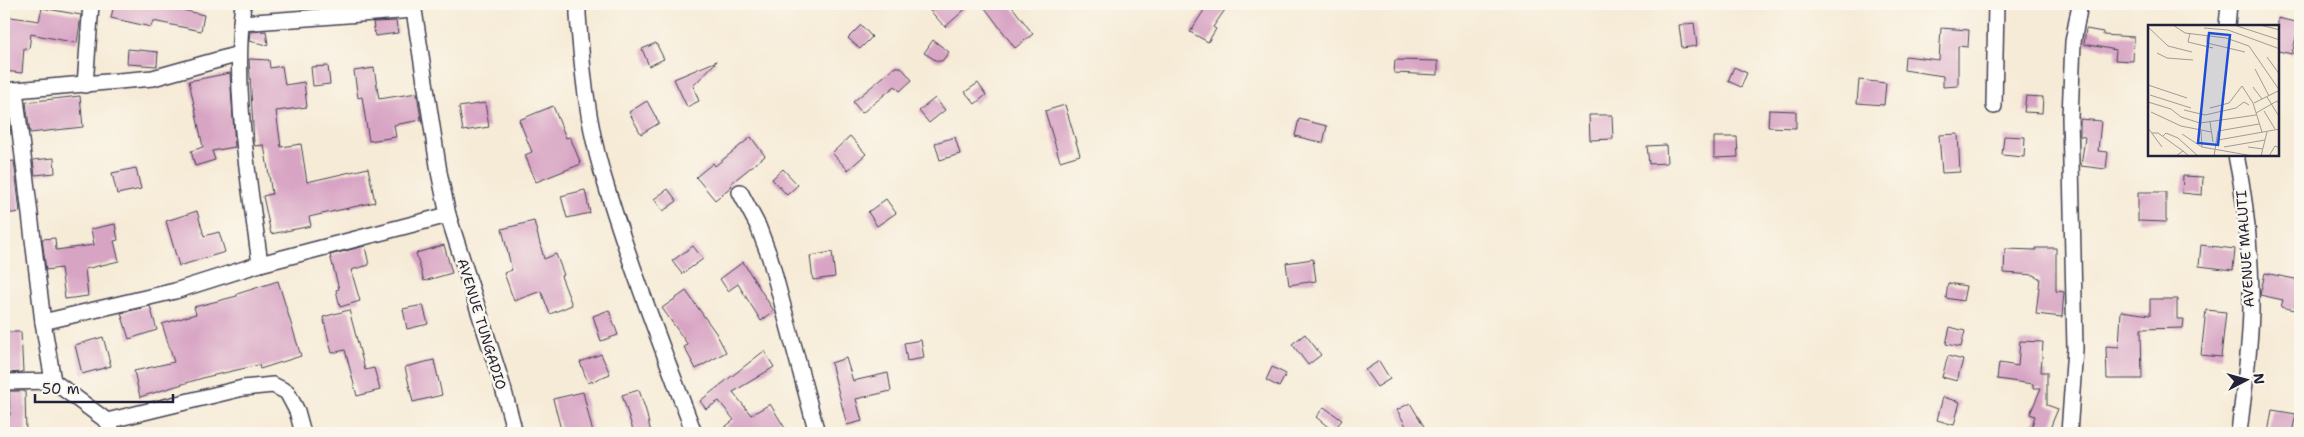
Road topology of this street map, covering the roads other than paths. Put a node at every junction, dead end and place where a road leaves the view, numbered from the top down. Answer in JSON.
{"nodes":[{"id":1,"x":91,"y":4,"type":"edge"},
{"id":2,"x":243,"y":4,"type":"edge"},
{"id":3,"x":578,"y":4,"type":"edge"},
{"id":4,"x":1996,"y":4,"type":"edge"},
{"id":5,"x":2080,"y":4,"type":"edge"},
{"id":6,"x":2229,"y":4,"type":"edge"},
{"id":7,"x":413,"y":7,"type":"edge"},
{"id":8,"x":241,"y":23,"type":"junction"},
{"id":9,"x":2227,"y":25,"type":"edge"},
{"id":10,"x":239,"y":54,"type":"junction"},
{"id":11,"x":85,"y":85,"type":"junction"},
{"id":12,"x":9,"y":90,"type":"edge"},
{"id":13,"x":1994,"y":106,"type":"dead end"},
{"id":14,"x":2236,"y":156,"type":"edge"},
{"id":15,"x":740,"y":192,"type":"dead end"},
{"id":16,"x":448,"y":215,"type":"junction"},
{"id":17,"x":260,"y":264,"type":"junction"},
{"id":18,"x":43,"y":322,"type":"junction"},
{"id":19,"x":53,"y":381,"type":"junction"},
{"id":20,"x":4,"y":382,"type":"edge"},
{"id":21,"x":110,"y":427,"type":"edge"},
{"id":22,"x":303,"y":433,"type":"edge"},
{"id":23,"x":515,"y":433,"type":"edge"},
{"id":24,"x":694,"y":433,"type":"edge"},
{"id":25,"x":817,"y":433,"type":"edge"},
{"id":26,"x":2069,"y":433,"type":"edge"},
{"id":27,"x":2239,"y":433,"type":"edge"}],
"edges":[{"from":1,"to":11,"type":"street"},
{"from":2,"to":8,"type":"street"},
{"from":3,"to":24,"type":"street"},
{"from":4,"to":13,"type":"street"},
{"from":5,"to":26,"type":"street"},
{"from":6,"to":9,"type":"street"},
{"from":7,"to":8,"type":"street"},
{"from":7,"to":16,"type":"street","name":"AVENUE TUNGADIO"},
{"from":8,"to":10,"type":"street"},
{"from":10,"to":11,"type":"street"},
{"from":10,"to":17,"type":"street"},
{"from":11,"to":12,"type":"street"},
{"from":12,"to":18,"type":"street"},
{"from":14,"to":27,"type":"street","name":"AVENUE MALUTI"},
{"from":15,"to":25,"type":"street"},
{"from":16,"to":17,"type":"street"},
{"from":16,"to":23,"type":"street","name":"AVENUE TUNGADIO"},
{"from":17,"to":18,"type":"street"},
{"from":18,"to":19,"type":"street"},
{"from":19,"to":20,"type":"street"},
{"from":19,"to":21,"type":"street"},
{"from":21,"to":22,"type":"street"}]}
